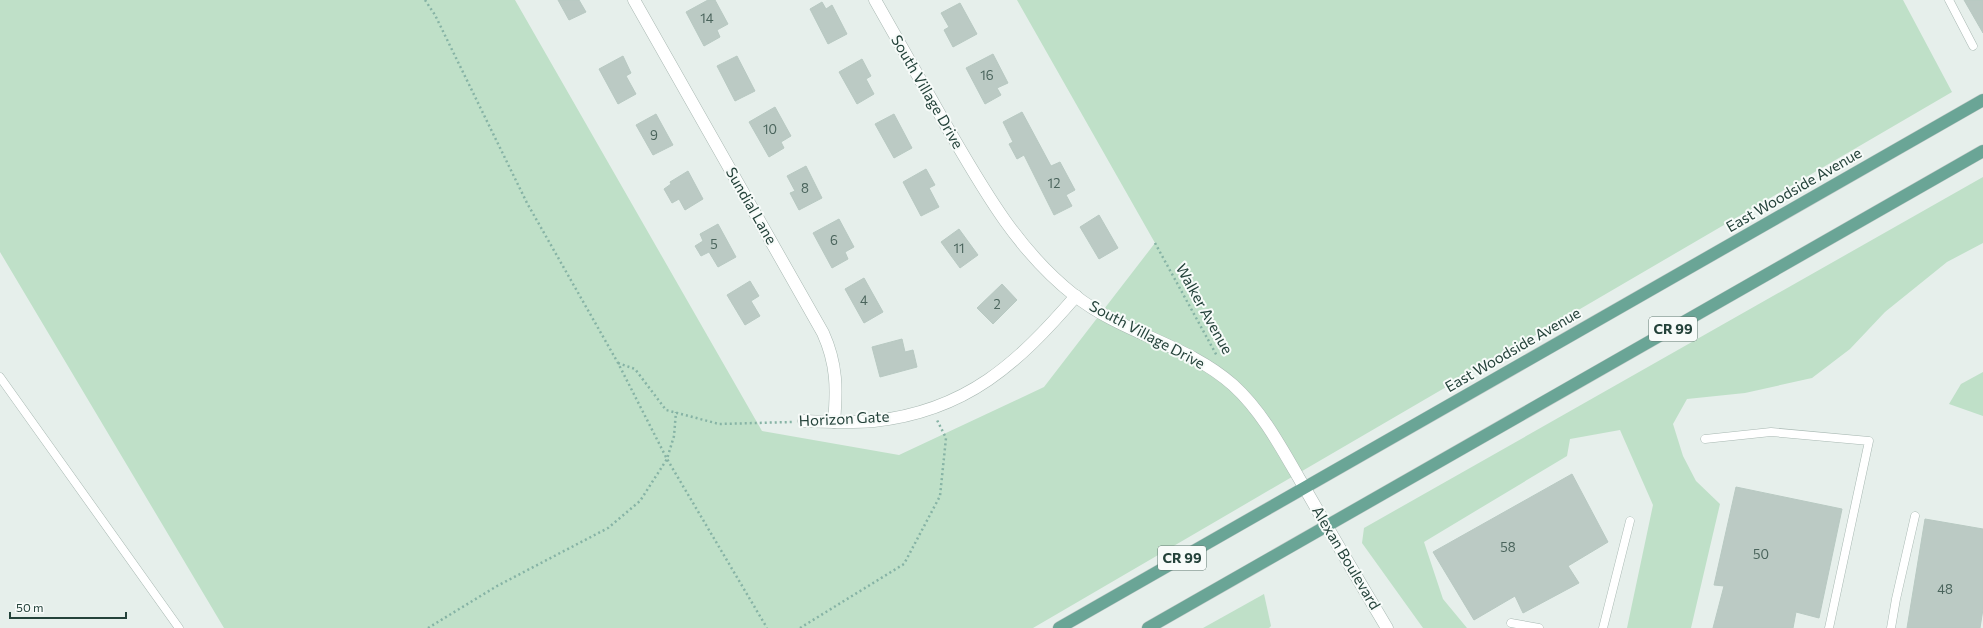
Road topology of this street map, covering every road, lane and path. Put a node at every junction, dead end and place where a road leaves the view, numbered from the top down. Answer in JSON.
{"nodes":[{"id":1,"x":426,"y":0,"type":"edge"},
{"id":2,"x":634,"y":0,"type":"edge"},
{"id":3,"x":875,"y":0,"type":"edge"},
{"id":4,"x":1949,"y":0,"type":"edge"},
{"id":5,"x":1973,"y":46,"type":"dead end"},
{"id":6,"x":1983,"y":100,"type":"edge"},
{"id":7,"x":1983,"y":151,"type":"edge"},
{"id":8,"x":1155,"y":243,"type":"dead end"},
{"id":9,"x":1076,"y":296,"type":"junction"},
{"id":10,"x":1219,"y":358,"type":"dead end"},
{"id":11,"x":618,"y":363,"type":"junction"},
{"id":12,"x":0,"y":376,"type":"edge"},
{"id":13,"x":931,"y":407,"type":"junction"},
{"id":14,"x":676,"y":412,"type":"junction"},
{"id":15,"x":804,"y":422,"type":"joint"},
{"id":16,"x":834,"y":422,"type":"junction"},
{"id":17,"x":1705,"y":440,"type":"dead end"},
{"id":18,"x":667,"y":460,"type":"junction"},
{"id":19,"x":1304,"y":487,"type":"junction"},
{"id":20,"x":1915,"y":516,"type":"dead end"},
{"id":21,"x":1630,"y":521,"type":"dead end"},
{"id":22,"x":1327,"y":526,"type":"junction"},
{"id":23,"x":1511,"y":622,"type":"dead end"},
{"id":24,"x":178,"y":628,"type":"edge"},
{"id":25,"x":428,"y":628,"type":"edge"},
{"id":26,"x":767,"y":628,"type":"edge"},
{"id":27,"x":800,"y":628,"type":"edge"},
{"id":28,"x":1059,"y":628,"type":"edge"},
{"id":29,"x":1148,"y":628,"type":"edge"},
{"id":30,"x":1387,"y":628,"type":"edge"},
{"id":31,"x":1539,"y":628,"type":"edge"},
{"id":32,"x":1603,"y":628,"type":"edge"},
{"id":33,"x":1829,"y":628,"type":"edge"},
{"id":34,"x":1891,"y":628,"type":"edge"}],
"edges":[{"from":1,"to":11,"type":"path"},
{"from":2,"to":16,"type":"street","name":"Sundial Lane"},
{"from":3,"to":9,"type":"street","name":"South Village Drive"},
{"from":4,"to":5,"type":"lane"},
{"from":6,"to":19,"type":"main road","name":"East Woodside Avenue","number":"CR 99"},
{"from":7,"to":22,"type":"main road","number":"CR 99"},
{"from":8,"to":10,"type":"path","name":"Walker Avenue"},
{"from":9,"to":13,"type":"street","name":"Horizon Gate"},
{"from":9,"to":19,"type":"street","name":"South Village Drive"},
{"from":11,"to":14,"type":"path","name":"Horizon Gate"},
{"from":11,"to":18,"type":"path"},
{"from":12,"to":24,"type":"lane"},
{"from":13,"to":16,"type":"street","name":"Horizon Gate"},
{"from":13,"to":27,"type":"path"},
{"from":14,"to":15,"type":"path","name":"Horizon Gate"},
{"from":14,"to":18,"type":"path"},
{"from":15,"to":16,"type":"street","name":"Horizon Gate"},
{"from":17,"to":33,"type":"lane"},
{"from":18,"to":25,"type":"path"},
{"from":18,"to":26,"type":"path"},
{"from":19,"to":22,"type":"street","name":"Alexan Boulevard"},
{"from":19,"to":28,"type":"main road","name":"East Woodside Avenue","number":"CR 99"},
{"from":20,"to":34,"type":"lane"},
{"from":21,"to":32,"type":"lane"},
{"from":22,"to":29,"type":"main road","number":"CR 99"},
{"from":22,"to":30,"type":"street","name":"Alexan Boulevard"},
{"from":23,"to":31,"type":"lane"}]}
